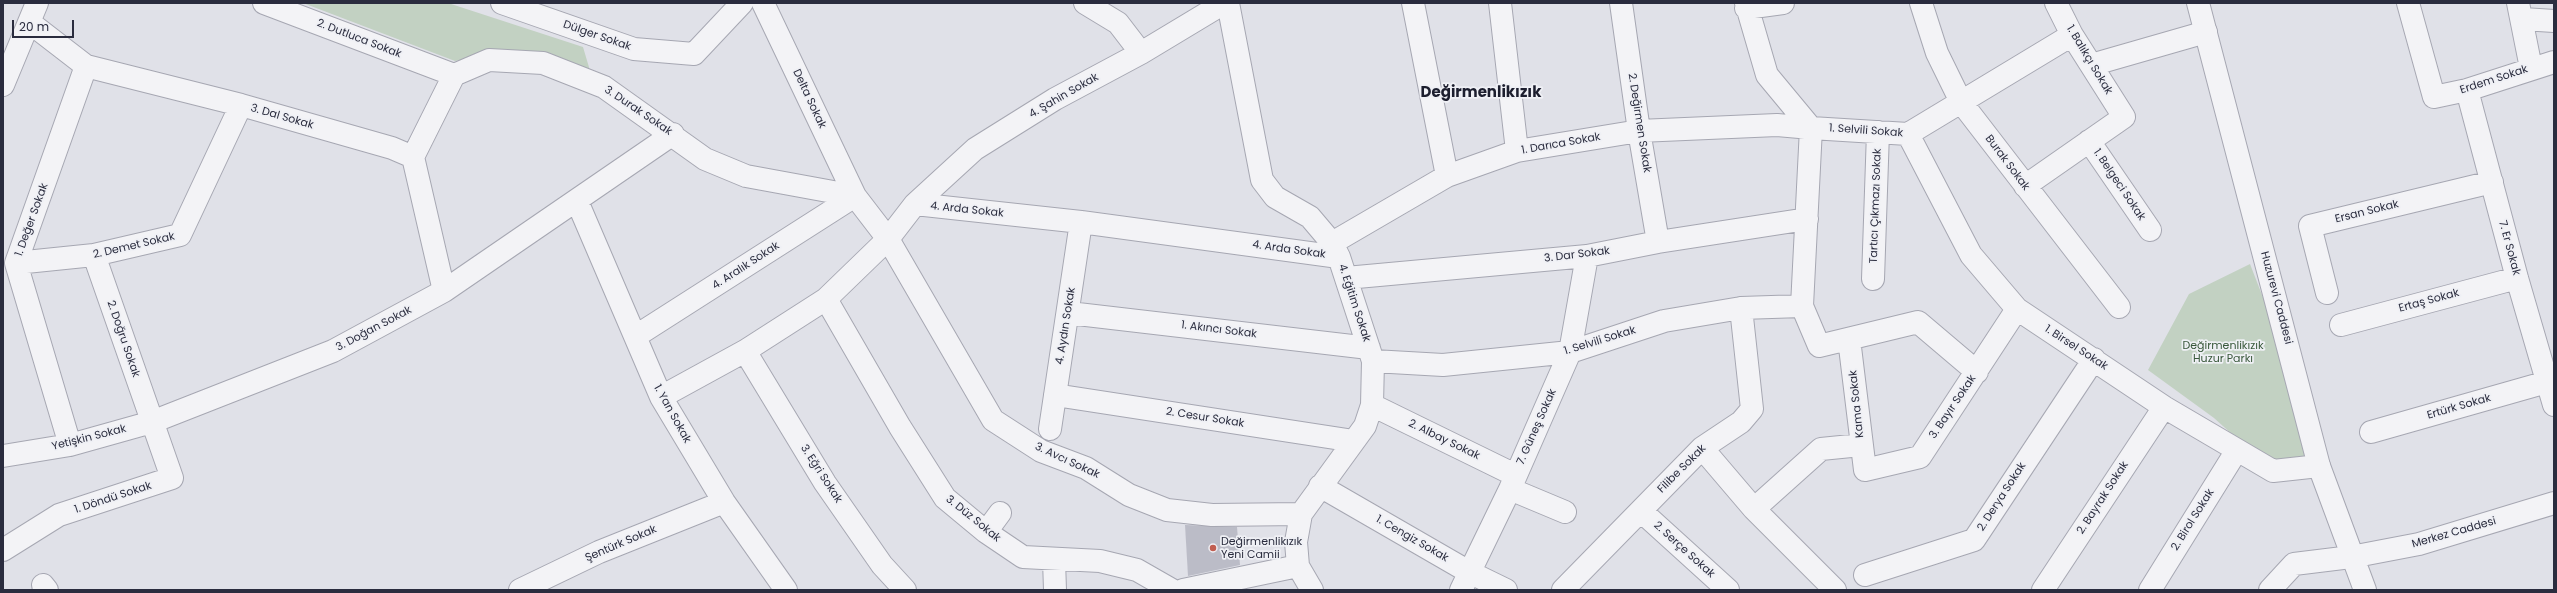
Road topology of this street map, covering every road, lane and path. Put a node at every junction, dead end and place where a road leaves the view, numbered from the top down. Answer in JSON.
{"nodes":[{"id":1,"x":264,"y":3,"type":"edge"},
{"id":2,"x":502,"y":3,"type":"edge"},
{"id":3,"x":742,"y":3,"type":"edge"},
{"id":4,"x":763,"y":3,"type":"edge"},
{"id":5,"x":1084,"y":3,"type":"edge"},
{"id":6,"x":1224,"y":3,"type":"edge"},
{"id":7,"x":1228,"y":3,"type":"edge"},
{"id":8,"x":1413,"y":3,"type":"edge"},
{"id":9,"x":1500,"y":3,"type":"edge"},
{"id":10,"x":1621,"y":3,"type":"edge"},
{"id":11,"x":1783,"y":3,"type":"edge"},
{"id":12,"x":1921,"y":3,"type":"edge"},
{"id":13,"x":2056,"y":3,"type":"edge"},
{"id":14,"x":2198,"y":3,"type":"edge"},
{"id":15,"x":2408,"y":3,"type":"edge"},
{"id":16,"x":1746,"y":6,"type":"edge"},
{"id":17,"x":2520,"y":11,"type":"edge"},
{"id":18,"x":33,"y":13,"type":"edge"},
{"id":19,"x":2554,"y":20,"type":"edge"},
{"id":20,"x":2206,"y":32,"type":"junction"},
{"id":21,"x":2072,"y":35,"type":"junction"},
{"id":22,"x":1141,"y":53,"type":"junction"},
{"id":23,"x":2554,"y":62,"type":"edge"},
{"id":24,"x":2091,"y":65,"type":"junction"},
{"id":25,"x":86,"y":66,"type":"junction"},
{"id":26,"x":2531,"y":68,"type":"junction"},
{"id":27,"x":454,"y":75,"type":"junction"},
{"id":28,"x":3,"y":85,"type":"edge"},
{"id":29,"x":2467,"y":90,"type":"junction"},
{"id":30,"x":1961,"y":102,"type":"junction"},
{"id":31,"x":241,"y":105,"type":"junction"},
{"id":32,"x":2124,"y":117,"type":"joint"},
{"id":33,"x":1811,"y":128,"type":"junction"},
{"id":34,"x":1639,"y":131,"type":"junction"},
{"id":35,"x":1878,"y":132,"type":"junction"},
{"id":36,"x":673,"y":134,"type":"junction"},
{"id":37,"x":1908,"y":134,"type":"junction"},
{"id":38,"x":2089,"y":141,"type":"junction"},
{"id":39,"x":1517,"y":151,"type":"junction"},
{"id":40,"x":413,"y":157,"type":"junction"},
{"id":41,"x":1447,"y":176,"type":"junction"},
{"id":42,"x":2492,"y":182,"type":"junction"},
{"id":43,"x":2025,"y":186,"type":"junction"},
{"id":44,"x":855,"y":196,"type":"junction"},
{"id":45,"x":577,"y":201,"type":"junction"},
{"id":46,"x":915,"y":204,"type":"junction"},
{"id":47,"x":1807,"y":219,"type":"junction"},
{"id":48,"x":1081,"y":222,"type":"junction"},
{"id":49,"x":2150,"y":230,"type":"dead end"},
{"id":50,"x":888,"y":239,"type":"junction"},
{"id":51,"x":1658,"y":242,"type":"junction"},
{"id":52,"x":1336,"y":250,"type":"junction"},
{"id":53,"x":94,"y":255,"type":"junction"},
{"id":54,"x":1588,"y":256,"type":"junction"},
{"id":55,"x":16,"y":263,"type":"junction"},
{"id":56,"x":1346,"y":278,"type":"junction"},
{"id":57,"x":2517,"y":278,"type":"junction"},
{"id":58,"x":1874,"y":279,"type":"dead end"},
{"id":59,"x":444,"y":291,"type":"junction"},
{"id":60,"x":2326,"y":293,"type":"dead end"},
{"id":61,"x":826,"y":299,"type":"junction"},
{"id":62,"x":1802,"y":306,"type":"junction"},
{"id":63,"x":2119,"y":307,"type":"dead end"},
{"id":64,"x":1741,"y":308,"type":"junction"},
{"id":65,"x":2017,"y":309,"type":"junction"},
{"id":66,"x":1068,"y":313,"type":"junction"},
{"id":67,"x":2341,"y":325,"type":"dead end"},
{"id":68,"x":636,"y":336,"type":"junction"},
{"id":69,"x":1849,"y":339,"type":"junction"},
{"id":70,"x":745,"y":351,"type":"junction"},
{"id":71,"x":1570,"y":352,"type":"junction"},
{"id":72,"x":1371,"y":354,"type":"junction"},
{"id":73,"x":2547,"y":355,"type":"edge"},
{"id":74,"x":2094,"y":359,"type":"junction"},
{"id":75,"x":1977,"y":372,"type":"junction"},
{"id":76,"x":2547,"y":382,"type":"junction"},
{"id":77,"x":1055,"y":395,"type":"junction"},
{"id":78,"x":661,"y":397,"type":"junction"},
{"id":79,"x":1372,"y":404,"type":"junction"},
{"id":80,"x":2554,"y":405,"type":"edge"},
{"id":81,"x":2164,"y":407,"type":"junction"},
{"id":82,"x":152,"y":422,"type":"junction"},
{"id":83,"x":1050,"y":430,"type":"dead end"},
{"id":84,"x":2371,"y":432,"type":"dead end"},
{"id":85,"x":1354,"y":441,"type":"junction"},
{"id":86,"x":70,"y":445,"type":"junction"},
{"id":87,"x":1861,"y":445,"type":"junction"},
{"id":88,"x":1702,"y":448,"type":"junction"},
{"id":89,"x":2237,"y":450,"type":"junction"},
{"id":90,"x":3,"y":456,"type":"edge"},
{"id":91,"x":2319,"y":466,"type":"junction"},
{"id":92,"x":1865,"y":470,"type":"joint"},
{"id":93,"x":1513,"y":482,"type":"junction"},
{"id":94,"x":1320,"y":486,"type":"junction"},
{"id":95,"x":724,"y":502,"type":"junction"},
{"id":96,"x":2554,"y":503,"type":"edge"},
{"id":97,"x":1754,"y":509,"type":"junction"},
{"id":98,"x":1641,"y":511,"type":"junction"},
{"id":99,"x":1565,"y":512,"type":"dead end"},
{"id":100,"x":1000,"y":513,"type":"dead end"},
{"id":101,"x":1301,"y":514,"type":"junction"},
{"id":102,"x":986,"y":532,"type":"junction"},
{"id":103,"x":3,"y":550,"type":"edge"},
{"id":104,"x":2352,"y":556,"type":"junction"},
{"id":105,"x":1054,"y":560,"type":"junction"},
{"id":106,"x":1298,"y":566,"type":"junction"},
{"id":107,"x":1865,"y":575,"type":"dead end"},
{"id":108,"x":1465,"y":581,"type":"edge"},
{"id":109,"x":780,"y":589,"type":"edge"},
{"id":110,"x":520,"y":590,"type":"edge"},
{"id":111,"x":905,"y":590,"type":"edge"},
{"id":112,"x":1055,"y":590,"type":"edge"},
{"id":113,"x":1172,"y":590,"type":"edge"},
{"id":114,"x":1183,"y":590,"type":"edge"},
{"id":115,"x":1312,"y":590,"type":"edge"},
{"id":116,"x":1506,"y":590,"type":"edge"},
{"id":117,"x":1563,"y":590,"type":"edge"},
{"id":118,"x":1728,"y":590,"type":"edge"},
{"id":119,"x":1835,"y":590,"type":"edge"},
{"id":120,"x":2043,"y":590,"type":"edge"},
{"id":121,"x":2150,"y":590,"type":"edge"},
{"id":122,"x":2270,"y":590,"type":"edge"},
{"id":123,"x":2365,"y":590,"type":"edge"}],
"edges":[{"from":1,"to":27,"type":"street","name":"2. Dutluca Sokak"},
{"from":2,"to":3,"type":"street","name":"Dülger Sokak"},
{"from":4,"to":44,"type":"street","name":"Delta Sokak"},
{"from":5,"to":22,"type":"street"},
{"from":6,"to":22,"type":"street","name":"4. Şahin Sokak"},
{"from":7,"to":52,"type":"street","name":"4. Eğitim Sokak"},
{"from":8,"to":41,"type":"street"},
{"from":9,"to":39,"type":"street"},
{"from":10,"to":34,"type":"street","name":"2. Değirmen Sokak"},
{"from":11,"to":16,"type":"street"},
{"from":12,"to":30,"type":"street","name":"Burak Sokak"},
{"from":13,"to":21,"type":"street","name":"1. Balıkçı Sokak"},
{"from":14,"to":20,"type":"street","name":"Huzurevi Caddesi"},
{"from":15,"to":29,"type":"street","name":"Erdem Sokak"},
{"from":16,"to":33,"type":"street"},
{"from":17,"to":19,"type":"street"},
{"from":17,"to":26,"type":"street"},
{"from":18,"to":25,"type":"street","name":"3. Dal Sokak"},
{"from":18,"to":28,"type":"street"},
{"from":20,"to":24,"type":"street"},
{"from":20,"to":91,"type":"street","name":"Huzurevi Caddesi"},
{"from":21,"to":24,"type":"street","name":"1. Balıkçı Sokak"},
{"from":21,"to":30,"type":"street","name":"1. Selvili Sokak"},
{"from":22,"to":46,"type":"street","name":"4. Şahin Sokak"},
{"from":23,"to":26,"type":"street","name":"Erdem Sokak"},
{"from":24,"to":32,"type":"street","name":"1. Balıkçı Sokak"},
{"from":25,"to":31,"type":"street","name":"3. Dal Sokak"},
{"from":25,"to":55,"type":"street","name":"1. Değer Sokak"},
{"from":26,"to":29,"type":"street","name":"Erdem Sokak"},
{"from":27,"to":36,"type":"street","name":"3. Durak Sokak"},
{"from":27,"to":40,"type":"street"},
{"from":29,"to":42,"type":"street","name":"7. Er Sokak"},
{"from":30,"to":37,"type":"street","name":"1. Selvili Sokak"},
{"from":30,"to":43,"type":"street","name":"Burak Sokak"},
{"from":31,"to":40,"type":"street","name":"3. Dal Sokak"},
{"from":31,"to":53,"type":"street","name":"2. Demet Sokak"},
{"from":32,"to":38,"type":"street","name":"1. Belgeci Sokak"},
{"from":33,"to":34,"type":"street","name":"1. Darıca Sokak"},
{"from":33,"to":35,"type":"street","name":"1. Selvili Sokak"},
{"from":33,"to":47,"type":"street"},
{"from":34,"to":39,"type":"street","name":"1. Darıca Sokak"},
{"from":34,"to":51,"type":"street","name":"2. Değirmen Sokak"},
{"from":35,"to":37,"type":"street","name":"1. Selvili Sokak"},
{"from":35,"to":58,"type":"street","name":"Tartıcı Çıkmazı Sokak"},
{"from":36,"to":44,"type":"street","name":"3. Durak Sokak"},
{"from":36,"to":45,"type":"street"},
{"from":37,"to":65,"type":"street","name":"1. Birsel Sokak"},
{"from":38,"to":43,"type":"street","name":"1. Belgeci Sokak"},
{"from":38,"to":49,"type":"street","name":"1. Belgeci Sokak"},
{"from":39,"to":41,"type":"street","name":"1. Darıca Sokak"},
{"from":40,"to":59,"type":"street"},
{"from":41,"to":52,"type":"street","name":"1. Darıca Sokak"},
{"from":42,"to":57,"type":"street","name":"7. Er Sokak"},
{"from":42,"to":60,"type":"street","name":"Ersan Sokak"},
{"from":43,"to":63,"type":"street","name":"Burak Sokak"},
{"from":44,"to":50,"type":"street"},
{"from":44,"to":68,"type":"street","name":"4. Aralık Sokak"},
{"from":45,"to":59,"type":"street","name":"3. Doğan Sokak"},
{"from":45,"to":68,"type":"street","name":"1. Yan Sokak"},
{"from":46,"to":48,"type":"street","name":"4. Arda Sokak"},
{"from":46,"to":50,"type":"street","name":"4. Arda Sokak"},
{"from":47,"to":51,"type":"street","name":"3. Dar Sokak"},
{"from":47,"to":62,"type":"street"},
{"from":48,"to":52,"type":"street","name":"4. Arda Sokak"},
{"from":48,"to":66,"type":"street","name":"4. Aydın Sokak"},
{"from":50,"to":61,"type":"street","name":"4. Arda Sokak"},
{"from":50,"to":101,"type":"street","name":"3. Avcı Sokak"},
{"from":51,"to":54,"type":"street","name":"3. Dar Sokak"},
{"from":52,"to":56,"type":"street","name":"4. Eğitim Sokak"},
{"from":53,"to":55,"type":"street","name":"2. Demet Sokak"},
{"from":53,"to":82,"type":"street","name":"2. Doğru Sokak"},
{"from":54,"to":56,"type":"street","name":"3. Dar Sokak"},
{"from":54,"to":71,"type":"street","name":"7. Güneş Sokak"},
{"from":55,"to":86,"type":"street","name":"1. Değer Sokak"},
{"from":56,"to":72,"type":"street","name":"4. Eğitim Sokak"},
{"from":57,"to":67,"type":"street","name":"Ertaş Sokak"},
{"from":57,"to":73,"type":"street","name":"7. Er Sokak"},
{"from":59,"to":82,"type":"street","name":"3. Doğan Sokak"},
{"from":61,"to":70,"type":"street","name":"4. Arda Sokak"},
{"from":61,"to":102,"type":"street","name":"3. Düz Sokak"},
{"from":62,"to":64,"type":"street","name":"1. Selvili Sokak"},
{"from":62,"to":69,"type":"street"},
{"from":64,"to":71,"type":"street","name":"1. Selvili Sokak"},
{"from":64,"to":88,"type":"street","name":"Filibe Sokak"},
{"from":65,"to":74,"type":"street","name":"1. Birsel Sokak"},
{"from":65,"to":75,"type":"street","name":"3. Bayır Sokak"},
{"from":66,"to":72,"type":"street","name":"1. Akıncı Sokak"},
{"from":66,"to":77,"type":"street","name":"4. Aydın Sokak"},
{"from":68,"to":78,"type":"street","name":"1. Yan Sokak"},
{"from":69,"to":75,"type":"street"},
{"from":69,"to":87,"type":"street","name":"Kama Sokak"},
{"from":70,"to":78,"type":"street","name":"4. Arda Sokak"},
{"from":70,"to":111,"type":"street","name":"3. Eğri Sokak"},
{"from":71,"to":72,"type":"street","name":"1. Selvili Sokak"},
{"from":71,"to":93,"type":"street","name":"7. Güneş Sokak"},
{"from":72,"to":79,"type":"street","name":"4. Eğitim Sokak"},
{"from":73,"to":76,"type":"street","name":"7. Er Sokak"},
{"from":74,"to":81,"type":"street","name":"1. Birsel Sokak"},
{"from":74,"to":107,"type":"street","name":"2. Derya Sokak"},
{"from":75,"to":92,"type":"street","name":"3. Bayır Sokak"},
{"from":76,"to":80,"type":"street","name":"7. Er Sokak"},
{"from":76,"to":84,"type":"street","name":"Ertürk Sokak"},
{"from":77,"to":83,"type":"street","name":"4. Aydın Sokak"},
{"from":77,"to":85,"type":"street","name":"2. Cesur Sokak"},
{"from":78,"to":95,"type":"street","name":"1. Yan Sokak"},
{"from":79,"to":85,"type":"street","name":"4. Eğitim Sokak"},
{"from":79,"to":93,"type":"street","name":"2. Albay Sokak"},
{"from":81,"to":89,"type":"street","name":"1. Birsel Sokak"},
{"from":81,"to":120,"type":"street","name":"2. Bayrak Sokak"},
{"from":82,"to":86,"type":"street","name":"Yetişkin Sokak"},
{"from":82,"to":103,"type":"street","name":"1. Döndü Sokak"},
{"from":85,"to":94,"type":"street","name":"4. Eğitim Sokak"},
{"from":86,"to":90,"type":"street","name":"Yetişkin Sokak"},
{"from":87,"to":92,"type":"street","name":"Kama Sokak"},
{"from":87,"to":97,"type":"street"},
{"from":88,"to":97,"type":"street"},
{"from":88,"to":98,"type":"street","name":"Filibe Sokak"},
{"from":89,"to":91,"type":"street","name":"1. Birsel Sokak"},
{"from":89,"to":121,"type":"street","name":"2. Birol Sokak"},
{"from":91,"to":104,"type":"street","name":"Huzurevi Caddesi"},
{"from":93,"to":99,"type":"street","name":"2. Albay Sokak"},
{"from":93,"to":108,"type":"street","name":"7. Güneş Sokak"},
{"from":94,"to":101,"type":"street","name":"4. Eğitim Sokak"},
{"from":94,"to":108,"type":"street","name":"1. Cengiz Sokak"},
{"from":95,"to":109,"type":"street","name":"1. Yan Sokak"},
{"from":95,"to":110,"type":"street","name":"Şentürk Sokak"},
{"from":96,"to":104,"type":"street","name":"Merkez Caddesi"},
{"from":97,"to":119,"type":"street"},
{"from":98,"to":117,"type":"street","name":"Filibe Sokak"},
{"from":98,"to":118,"type":"street","name":"2. Serçe Sokak"},
{"from":100,"to":102,"type":"street"},
{"from":101,"to":106,"type":"street","name":"4. Eğitim Sokak"},
{"from":102,"to":105,"type":"street","name":"3. Düz Sokak"},
{"from":104,"to":122,"type":"street","name":"Merkez Caddesi"},
{"from":104,"to":123,"type":"street","name":"Huzurevi Caddesi"},
{"from":105,"to":112,"type":"street"},
{"from":105,"to":113,"type":"street","name":"3. Düz Sokak"},
{"from":106,"to":114,"type":"street"},
{"from":106,"to":115,"type":"street","name":"4. Eğitim Sokak"},
{"from":108,"to":116,"type":"street","name":"1. Cengiz Sokak"}]}
